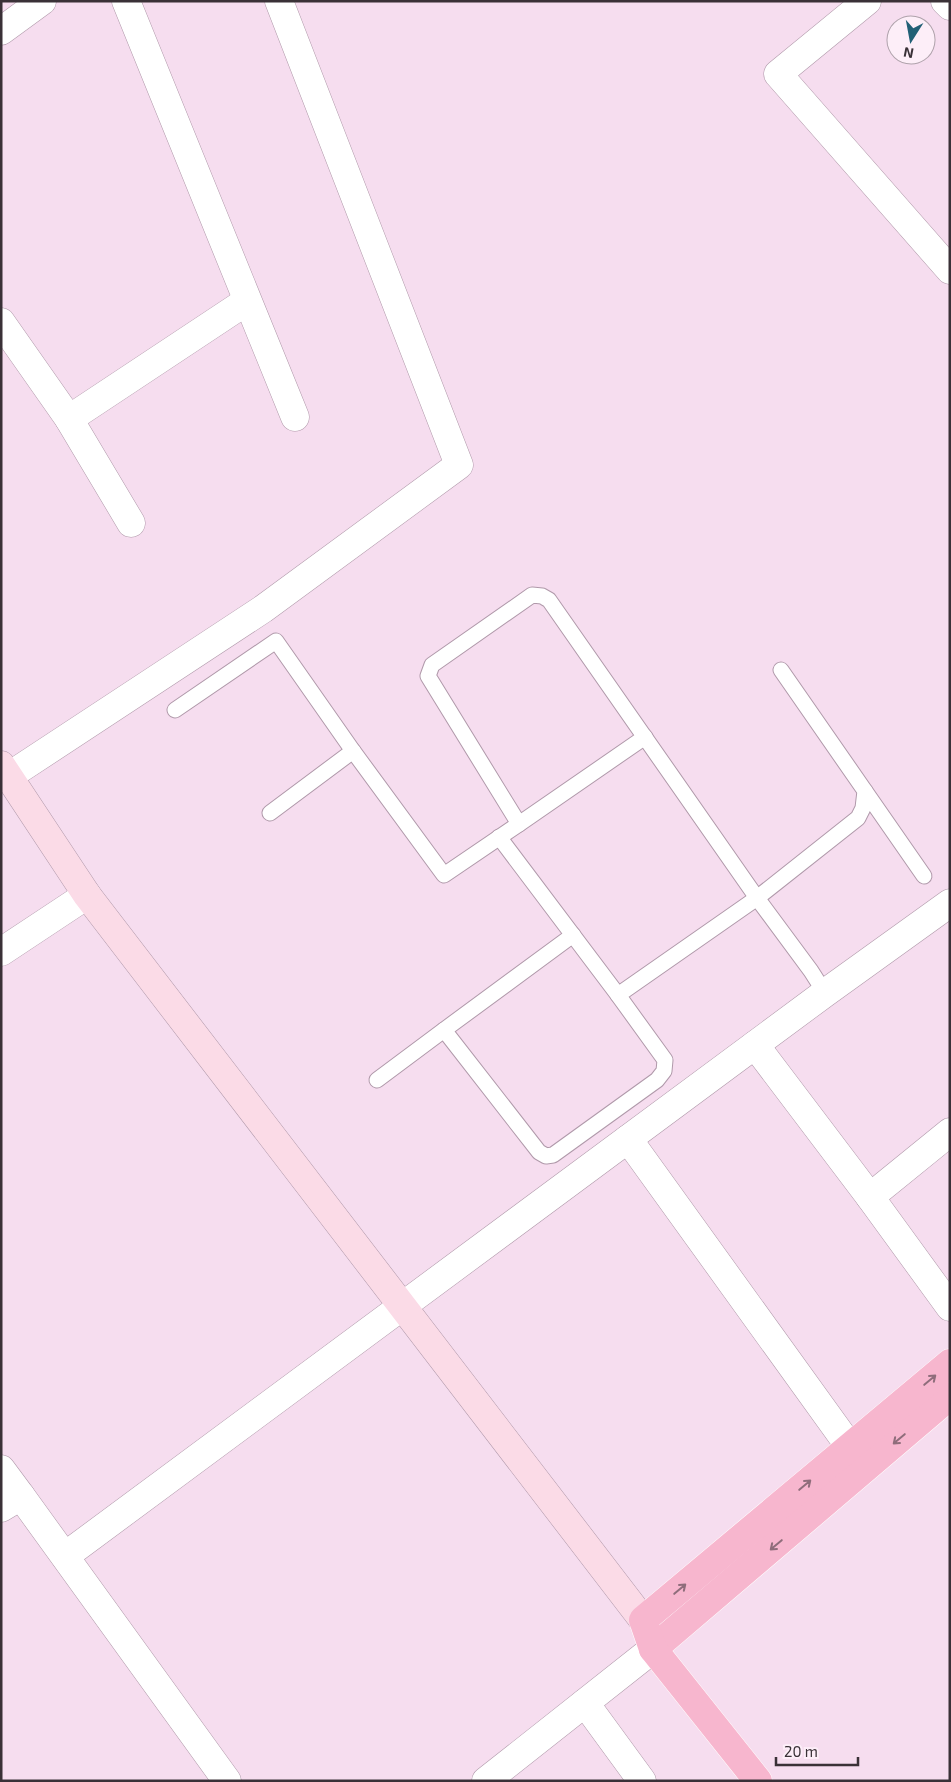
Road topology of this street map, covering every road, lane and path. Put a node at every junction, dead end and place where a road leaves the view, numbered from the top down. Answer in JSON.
{"nodes":[{"id":1,"x":42,"y":1,"type":"edge"},
{"id":2,"x":126,"y":1,"type":"edge"},
{"id":3,"x":278,"y":1,"type":"edge"},
{"id":4,"x":867,"y":1,"type":"edge"},
{"id":5,"x":946,"y":1,"type":"edge"},
{"id":6,"x":950,"y":6,"type":"edge"},
{"id":7,"x":1,"y":31,"type":"edge"},
{"id":8,"x":950,"y":270,"type":"edge"},
{"id":9,"x":247,"y":301,"type":"junction"},
{"id":10,"x":1,"y":322,"type":"edge"},
{"id":11,"x":295,"y":417,"type":"dead end"},
{"id":12,"x":69,"y":419,"type":"junction"},
{"id":13,"x":131,"y":523,"type":"dead end"},
{"id":14,"x":782,"y":670,"type":"dead end"},
{"id":15,"x":175,"y":710,"type":"dead end"},
{"id":16,"x":645,"y":737,"type":"junction"},
{"id":17,"x":353,"y":751,"type":"junction"},
{"id":18,"x":5,"y":770,"type":"edge"},
{"id":19,"x":865,"y":791,"type":"junction"},
{"id":20,"x":270,"y":813,"type":"dead end"},
{"id":21,"x":519,"y":824,"type":"junction"},
{"id":22,"x":499,"y":837,"type":"junction"},
{"id":23,"x":924,"y":876,"type":"dead end"},
{"id":24,"x":87,"y":895,"type":"junction"},
{"id":25,"x":757,"y":898,"type":"junction"},
{"id":26,"x":950,"y":903,"type":"edge"},
{"id":27,"x":573,"y":935,"type":"junction"},
{"id":28,"x":1,"y":952,"type":"edge"},
{"id":29,"x":825,"y":993,"type":"junction"},
{"id":30,"x":618,"y":995,"type":"junction"},
{"id":31,"x":444,"y":1030,"type":"junction"},
{"id":32,"x":755,"y":1045,"type":"junction"},
{"id":33,"x":377,"y":1080,"type":"dead end"},
{"id":34,"x":950,"y":1132,"type":"edge"},
{"id":35,"x":628,"y":1139,"type":"junction"},
{"id":36,"x":870,"y":1197,"type":"junction"},
{"id":37,"x":402,"y":1306,"type":"junction"},
{"id":38,"x":950,"y":1307,"type":"edge"},
{"id":39,"x":950,"y":1364,"type":"edge"},
{"id":40,"x":950,"y":1396,"type":"edge"},
{"id":41,"x":850,"y":1447,"type":"junction"},
{"id":42,"x":1,"y":1469,"type":"edge"},
{"id":43,"x":11,"y":1502,"type":"edge"},
{"id":44,"x":65,"y":1556,"type":"junction"},
{"id":45,"x":643,"y":1620,"type":"junction"},
{"id":46,"x":653,"y":1649,"type":"junction"},
{"id":47,"x":585,"y":1703,"type":"junction"},
{"id":48,"x":227,"y":1781,"type":"edge"},
{"id":49,"x":486,"y":1781,"type":"edge"},
{"id":50,"x":642,"y":1781,"type":"edge"},
{"id":51,"x":758,"y":1781,"type":"edge"}],
"edges":[{"from":1,"to":7,"type":"street"},
{"from":2,"to":9,"type":"street"},
{"from":3,"to":18,"type":"street"},
{"from":4,"to":8,"type":"street"},
{"from":5,"to":6,"type":"street"},
{"from":9,"to":11,"type":"street"},
{"from":9,"to":12,"type":"street"},
{"from":10,"to":12,"type":"street"},
{"from":12,"to":13,"type":"street"},
{"from":14,"to":19,"type":"lane"},
{"from":15,"to":17,"type":"lane"},
{"from":16,"to":21,"type":"lane"},
{"from":16,"to":21,"type":"lane"},
{"from":16,"to":25,"type":"lane"},
{"from":17,"to":20,"type":"lane"},
{"from":17,"to":22,"type":"lane"},
{"from":18,"to":24,"type":"street"},
{"from":19,"to":23,"type":"lane"},
{"from":19,"to":25,"type":"lane"},
{"from":21,"to":22,"type":"lane"},
{"from":22,"to":27,"type":"lane"},
{"from":24,"to":28,"type":"street"},
{"from":24,"to":37,"type":"street"},
{"from":25,"to":29,"type":"lane"},
{"from":25,"to":30,"type":"lane"},
{"from":26,"to":29,"type":"street"},
{"from":27,"to":30,"type":"lane"},
{"from":27,"to":31,"type":"lane"},
{"from":29,"to":32,"type":"street"},
{"from":30,"to":31,"type":"lane"},
{"from":31,"to":33,"type":"lane"},
{"from":32,"to":35,"type":"street"},
{"from":32,"to":36,"type":"street"},
{"from":34,"to":36,"type":"street"},
{"from":35,"to":37,"type":"street"},
{"from":35,"to":41,"type":"street"},
{"from":36,"to":38,"type":"street"},
{"from":37,"to":44,"type":"street"},
{"from":37,"to":45,"type":"street"},
{"from":41,"to":39,"type":"main road","one_way":true},
{"from":40,"to":46,"type":"main road","one_way":true},
{"from":45,"to":41,"type":"main road","one_way":true},
{"from":42,"to":43,"type":"street"},
{"from":43,"to":44,"type":"street"},
{"from":44,"to":48,"type":"street"},
{"from":45,"to":46,"type":"main road"},
{"from":46,"to":47,"type":"street"},
{"from":46,"to":51,"type":"main road"},
{"from":47,"to":49,"type":"street"},
{"from":47,"to":50,"type":"street"}]}
